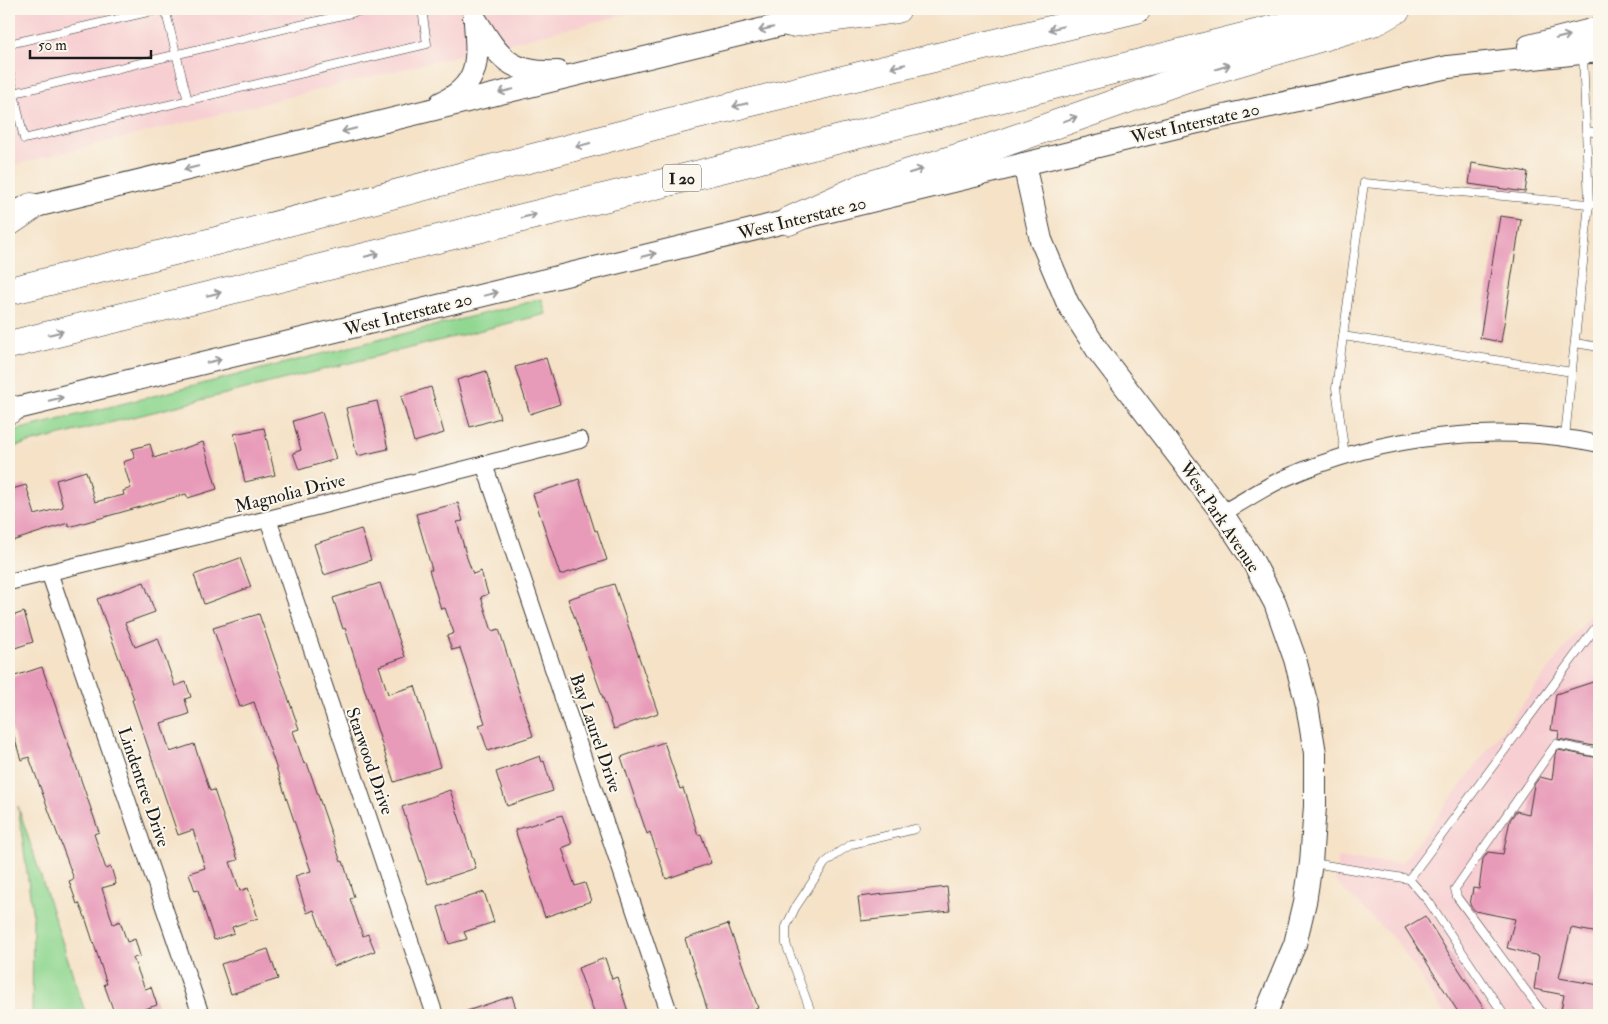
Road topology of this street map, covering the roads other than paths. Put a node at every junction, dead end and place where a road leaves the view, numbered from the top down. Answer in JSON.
{"nodes":[{"id":1,"x":161,"y":9,"type":"edge"},
{"id":2,"x":165,"y":9,"type":"edge"},
{"id":3,"x":368,"y":9,"type":"edge"},
{"id":4,"x":422,"y":9,"type":"edge"},
{"id":5,"x":848,"y":9,"type":"edge"},
{"id":6,"x":897,"y":9,"type":"edge"},
{"id":7,"x":1137,"y":9,"type":"edge"},
{"id":8,"x":1354,"y":9,"type":"edge"},
{"id":9,"x":1397,"y":9,"type":"edge"},
{"id":10,"x":473,"y":13,"type":"edge"},
{"id":11,"x":790,"y":23,"type":"junction"},
{"id":12,"x":1599,"y":28,"type":"edge"},
{"id":13,"x":9,"y":44,"type":"edge"},
{"id":14,"x":1591,"y":51,"type":"edge"},
{"id":15,"x":177,"y":55,"type":"junction"},
{"id":16,"x":1448,"y":67,"type":"junction"},
{"id":17,"x":9,"y":70,"type":"edge"},
{"id":18,"x":592,"y":71,"type":"junction"},
{"id":19,"x":14,"y":93,"type":"junction"},
{"id":20,"x":188,"y":101,"type":"junction"},
{"id":21,"x":416,"y":114,"type":"junction"},
{"id":22,"x":1587,"y":131,"type":"junction"},
{"id":23,"x":1599,"y":132,"type":"edge"},
{"id":24,"x":1024,"y":164,"type":"junction"},
{"id":25,"x":1589,"y":204,"type":"junction"},
{"id":26,"x":16,"y":205,"type":"edge"},
{"id":27,"x":1599,"y":205,"type":"edge"},
{"id":28,"x":789,"y":221,"type":"junction"},
{"id":29,"x":9,"y":222,"type":"edge"},
{"id":30,"x":9,"y":291,"type":"edge"},
{"id":31,"x":1343,"y":336,"type":"junction"},
{"id":32,"x":1575,"y":343,"type":"junction"},
{"id":33,"x":9,"y":345,"type":"edge"},
{"id":34,"x":1599,"y":347,"type":"edge"},
{"id":35,"x":1572,"y":372,"type":"junction"},
{"id":36,"x":10,"y":410,"type":"edge"},
{"id":37,"x":1565,"y":437,"type":"junction"},
{"id":38,"x":580,"y":440,"type":"dead end"},
{"id":39,"x":1599,"y":444,"type":"edge"},
{"id":40,"x":1345,"y":456,"type":"junction"},
{"id":41,"x":484,"y":464,"type":"junction"},
{"id":42,"x":1222,"y":513,"type":"junction"},
{"id":43,"x":268,"y":519,"type":"junction"},
{"id":44,"x":49,"y":572,"type":"junction"},
{"id":45,"x":9,"y":582,"type":"edge"},
{"id":46,"x":1599,"y":623,"type":"edge"},
{"id":47,"x":1599,"y":752,"type":"edge"},
{"id":48,"x":915,"y":829,"type":"dead end"},
{"id":49,"x":1311,"y":863,"type":"junction"},
{"id":50,"x":1409,"y":879,"type":"junction"},
{"id":51,"x":201,"y":1015,"type":"edge"},
{"id":52,"x":435,"y":1015,"type":"edge"},
{"id":53,"x":670,"y":1015,"type":"edge"},
{"id":54,"x":812,"y":1015,"type":"edge"},
{"id":55,"x":1265,"y":1015,"type":"edge"},
{"id":56,"x":1504,"y":1015,"type":"edge"},
{"id":57,"x":1544,"y":1015,"type":"edge"}],
"edges":[{"from":1,"to":13,"type":"lane"},
{"from":2,"to":15,"type":"lane"},
{"from":3,"to":15,"type":"lane"},
{"from":4,"to":20,"type":"lane"},
{"from":5,"to":11,"type":"main road"},
{"from":6,"to":11,"type":"highway"},
{"from":7,"to":30,"type":"highway","one_way":true},
{"from":33,"to":8,"type":"highway","number":"I 20","one_way":true},
{"from":28,"to":9,"type":"highway","one_way":true},
{"from":10,"to":18,"type":"main road"},
{"from":10,"to":21,"type":"main road"},
{"from":11,"to":18,"type":"main road","one_way":true},
{"from":16,"to":12,"type":"main road","one_way":true},
{"from":14,"to":16,"type":"main road","name":"West Interstate 20"},
{"from":14,"to":22,"type":"lane"},
{"from":15,"to":19,"type":"lane"},
{"from":15,"to":20,"type":"lane"},
{"from":16,"to":24,"type":"main road","name":"West Interstate 20"},
{"from":17,"to":19,"type":"lane"},
{"from":18,"to":21,"type":"main road","one_way":true},
{"from":19,"to":20,"type":"lane"},
{"from":21,"to":26,"type":"main road","one_way":true},
{"from":22,"to":23,"type":"lane"},
{"from":22,"to":25,"type":"lane"},
{"from":24,"to":28,"type":"main road","name":"West Interstate 20"},
{"from":24,"to":42,"type":"main road","name":"West Park Avenue"},
{"from":25,"to":27,"type":"lane"},
{"from":25,"to":31,"type":"lane"},
{"from":25,"to":32,"type":"lane"},
{"from":26,"to":29,"type":"highway"},
{"from":36,"to":28,"type":"main road","name":"West Interstate 20","one_way":true},
{"from":31,"to":35,"type":"lane"},
{"from":31,"to":40,"type":"lane"},
{"from":32,"to":34,"type":"lane"},
{"from":32,"to":35,"type":"lane"},
{"from":35,"to":37,"type":"lane"},
{"from":37,"to":39,"type":"street"},
{"from":37,"to":40,"type":"street"},
{"from":38,"to":41,"type":"street","name":"Magnolia Drive"},
{"from":40,"to":42,"type":"street"},
{"from":41,"to":43,"type":"street","name":"Magnolia Drive"},
{"from":41,"to":53,"type":"street","name":"Bay Laurel Drive"},
{"from":42,"to":49,"type":"main road","name":"West Park Avenue"},
{"from":43,"to":44,"type":"street","name":"Magnolia Drive"},
{"from":43,"to":52,"type":"street","name":"Starwood Drive"},
{"from":44,"to":45,"type":"street","name":"Magnolia Drive"},
{"from":44,"to":51,"type":"street","name":"Lindentree Drive"},
{"from":46,"to":50,"type":"lane"},
{"from":47,"to":57,"type":"lane"},
{"from":48,"to":54,"type":"lane"},
{"from":49,"to":50,"type":"lane"},
{"from":49,"to":55,"type":"main road","name":"West Park Avenue"},
{"from":50,"to":56,"type":"lane"}]}
